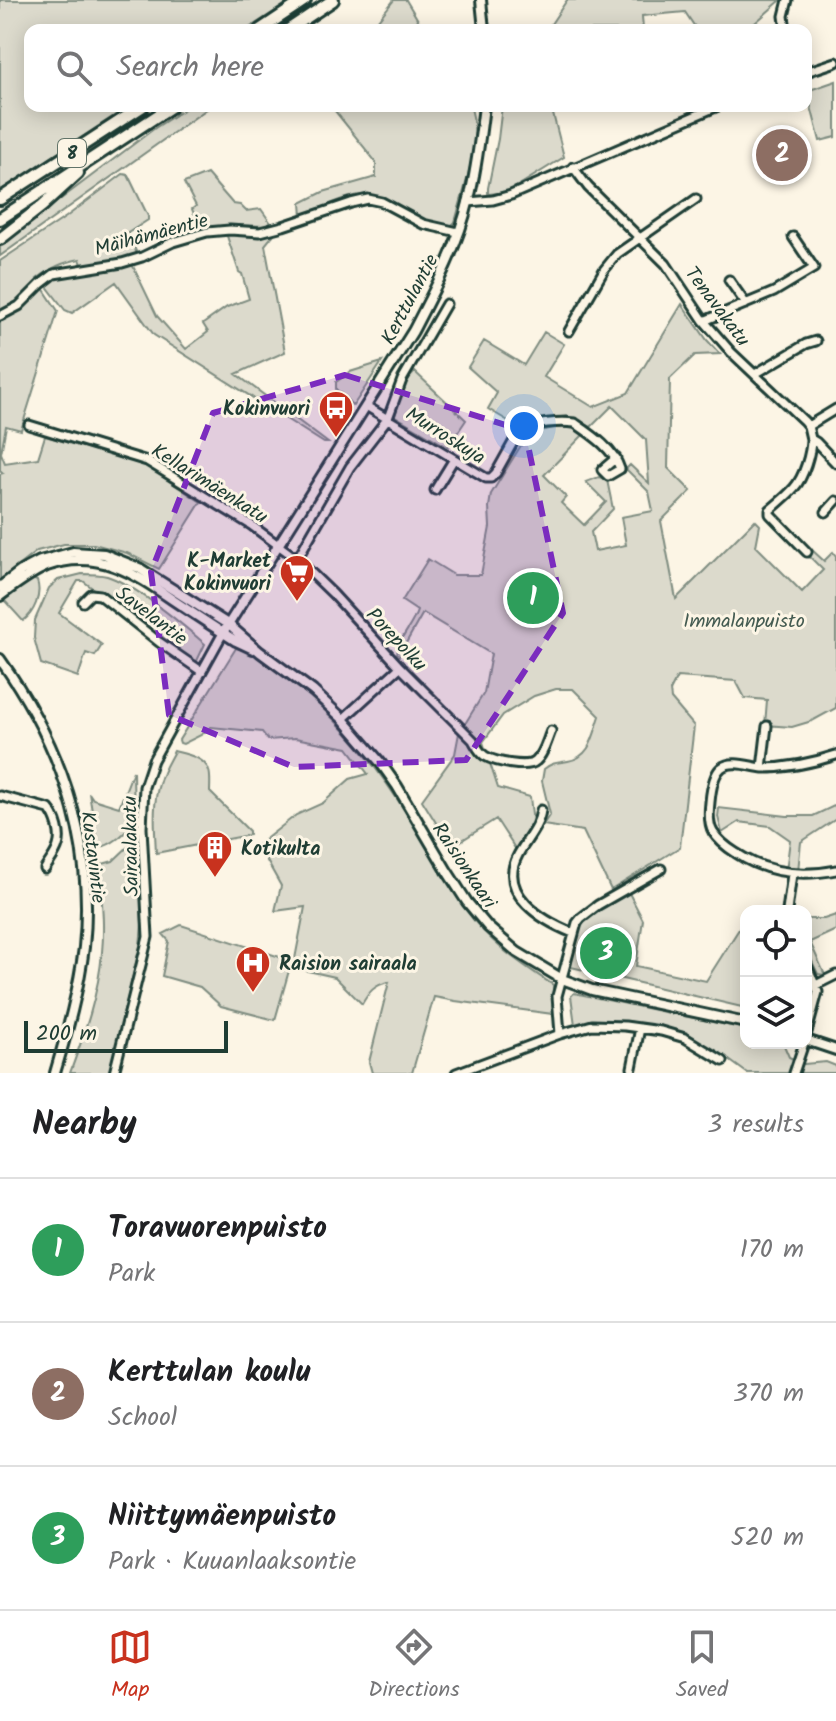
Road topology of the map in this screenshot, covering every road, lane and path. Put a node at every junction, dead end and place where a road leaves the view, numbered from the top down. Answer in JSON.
{"nodes":[{"id":1,"x":305,"y":0,"type":"edge"},
{"id":2,"x":333,"y":0,"type":"edge"},
{"id":3,"x":481,"y":0,"type":"edge"},
{"id":4,"x":788,"y":0,"type":"edge"},
{"id":5,"x":269,"y":24,"type":"edge"},
{"id":6,"x":297,"y":24,"type":"edge"},
{"id":7,"x":483,"y":24,"type":"edge"},
{"id":8,"x":785,"y":24,"type":"edge"},
{"id":9,"x":836,"y":62,"type":"edge"},
{"id":10,"x":812,"y":70,"type":"edge"},
{"id":11,"x":134,"y":112,"type":"edge"},
{"id":12,"x":163,"y":112,"type":"edge"},
{"id":13,"x":483,"y":112,"type":"edge"},
{"id":14,"x":704,"y":112,"type":"edge"},
{"id":15,"x":104,"y":151,"type":"junction"},
{"id":16,"x":573,"y":167,"type":"junction"},
{"id":17,"x":0,"y":199,"type":"edge"},
{"id":18,"x":696,"y":199,"type":"dead end"},
{"id":19,"x":468,"y":202,"type":"junction"},
{"id":20,"x":0,"y":219,"type":"edge"},
{"id":21,"x":458,"y":232,"type":"junction"},
{"id":22,"x":640,"y":237,"type":"junction"},
{"id":23,"x":793,"y":237,"type":"dead end"},
{"id":24,"x":0,"y":239,"type":"edge"},
{"id":25,"x":729,"y":280,"type":"dead end"},
{"id":26,"x":446,"y":304,"type":"dead end"},
{"id":27,"x":746,"y":304,"type":"junction"},
{"id":28,"x":0,"y":316,"type":"edge"},
{"id":29,"x":704,"y":321,"type":"junction"},
{"id":30,"x":569,"y":331,"type":"dead end"},
{"id":31,"x":816,"y":341,"type":"dead end"},
{"id":32,"x":755,"y":374,"type":"junction"},
{"id":33,"x":366,"y":406,"type":"junction"},
{"id":34,"x":836,"y":409,"type":"edge"},
{"id":35,"x":388,"y":418,"type":"junction"},
{"id":36,"x":29,"y":425,"type":"dead end"},
{"id":37,"x":808,"y":426,"type":"junction"},
{"id":38,"x":811,"y":439,"type":"junction"},
{"id":39,"x":616,"y":458,"type":"dead end"},
{"id":40,"x":454,"y":459,"type":"junction"},
{"id":41,"x":836,"y":463,"type":"edge"},
{"id":42,"x":435,"y":490,"type":"dead end"},
{"id":43,"x":836,"y":501,"type":"edge"},
{"id":44,"x":826,"y":512,"type":"dead end"},
{"id":45,"x":279,"y":545,"type":"junction"},
{"id":46,"x":807,"y":552,"type":"dead end"},
{"id":47,"x":297,"y":559,"type":"junction"},
{"id":48,"x":0,"y":587,"type":"edge"},
{"id":49,"x":0,"y":596,"type":"edge"},
{"id":50,"x":83,"y":602,"type":"dead end"},
{"id":51,"x":226,"y":629,"type":"junction"},
{"id":52,"x":0,"y":659,"type":"edge"},
{"id":53,"x":400,"y":667,"type":"junction"},
{"id":54,"x":201,"y":671,"type":"junction"},
{"id":55,"x":343,"y":719,"type":"junction"},
{"id":56,"x":767,"y":726,"type":"dead end"},
{"id":57,"x":551,"y":731,"type":"dead end"},
{"id":58,"x":836,"y":755,"type":"edge"},
{"id":59,"x":762,"y":768,"type":"junction"},
{"id":60,"x":0,"y":796,"type":"edge"},
{"id":61,"x":541,"y":810,"type":"dead end"},
{"id":62,"x":45,"y":869,"type":"dead end"},
{"id":63,"x":661,"y":869,"type":"dead end"},
{"id":64,"x":836,"y":870,"type":"edge"},
{"id":65,"x":792,"y":874,"type":"junction"},
{"id":66,"x":788,"y":905,"type":"edge"},
{"id":67,"x":573,"y":933,"type":"junction"},
{"id":68,"x":836,"y":975,"type":"edge"},
{"id":69,"x":812,"y":976,"type":"edge"},
{"id":70,"x":562,"y":979,"type":"junction"},
{"id":71,"x":816,"y":985,"type":"junction"},
{"id":72,"x":812,"y":1016,"type":"edge"},
{"id":73,"x":740,"y":1022,"type":"edge"},
{"id":74,"x":640,"y":1028,"type":"junction"},
{"id":75,"x":560,"y":1034,"type":"junction"},
{"id":76,"x":812,"y":1042,"type":"edge"},
{"id":77,"x":802,"y":1049,"type":"edge"},
{"id":78,"x":836,"y":1050,"type":"edge"},
{"id":79,"x":723,"y":1061,"type":"dead end"},
{"id":80,"x":632,"y":1068,"type":"dead end"},
{"id":81,"x":55,"y":1073,"type":"edge"},
{"id":82,"x":114,"y":1073,"type":"edge"},
{"id":83,"x":456,"y":1073,"type":"edge"},
{"id":84,"x":794,"y":1073,"type":"edge"}],
"edges":[{"from":1,"to":5,"type":"highway"},
{"from":2,"to":6,"type":"highway"},
{"from":3,"to":7,"type":"main road"},
{"from":4,"to":8,"type":"street"},
{"from":9,"to":10,"type":"street"},
{"from":11,"to":17,"type":"highway","number":"8"},
{"from":12,"to":15,"type":"highway","number":"8"},
{"from":13,"to":19,"type":"main road","name":"Kerttulantie"},
{"from":14,"to":16,"type":"street"},
{"from":15,"to":20,"type":"highway","number":"8"},
{"from":15,"to":24,"type":"highway"},
{"from":16,"to":19,"type":"street"},
{"from":16,"to":22,"type":"street","name":"Tenavakatu"},
{"from":18,"to":22,"type":"street"},
{"from":19,"to":21,"type":"main road","name":"Kerttulantie"},
{"from":21,"to":28,"type":"street","name":"Mäihämäentie"},
{"from":21,"to":33,"type":"main road","name":"Kerttulantie"},
{"from":22,"to":29,"type":"street","name":"Tenavakatu"},
{"from":22,"to":30,"type":"street"},
{"from":23,"to":27,"type":"street"},
{"from":25,"to":27,"type":"street"},
{"from":26,"to":35,"type":"street"},
{"from":27,"to":29,"type":"street"},
{"from":29,"to":32,"type":"street","name":"Tenavakatu"},
{"from":31,"to":32,"type":"street"},
{"from":32,"to":37,"type":"street","name":"Tenavakatu"},
{"from":33,"to":35,"type":"street","name":"Murroskuja"},
{"from":33,"to":45,"type":"main road","name":"Kerttulantie"},
{"from":34,"to":37,"type":"street"},
{"from":35,"to":40,"type":"street","name":"Murroskuja"},
{"from":35,"to":47,"type":"street"},
{"from":36,"to":45,"type":"street","name":"Kellarimäenkatu"},
{"from":37,"to":38,"type":"street"},
{"from":38,"to":41,"type":"street"},
{"from":38,"to":46,"type":"street"},
{"from":39,"to":40,"type":"street","name":"Murroskuja"},
{"from":40,"to":42,"type":"street"},
{"from":43,"to":44,"type":"street"},
{"from":45,"to":47,"type":"street","name":"Kellarimäenkatu"},
{"from":45,"to":51,"type":"main road","name":"Kerttulantie"},
{"from":47,"to":53,"type":"street","name":"Porepolku"},
{"from":48,"to":51,"type":"main road","name":"Raisionkaari"},
{"from":49,"to":51,"type":"main road","name":"Raisionkaari"},
{"from":50,"to":54,"type":"street","name":"Savelantie"},
{"from":51,"to":54,"type":"street","name":"Sairaalakatu"},
{"from":51,"to":55,"type":"main road","name":"Raisionkaari"},
{"from":52,"to":81,"type":"main road","name":"Kustavintie"},
{"from":53,"to":55,"type":"street"},
{"from":53,"to":57,"type":"street","name":"Porepolku"},
{"from":54,"to":82,"type":"street","name":"Sairaalakatu"},
{"from":55,"to":70,"type":"main road","name":"Raisionkaari"},
{"from":56,"to":59,"type":"street"},
{"from":58,"to":59,"type":"street"},
{"from":59,"to":65,"type":"street"},
{"from":60,"to":62,"type":"street"},
{"from":61,"to":67,"type":"street"},
{"from":63,"to":67,"type":"street"},
{"from":64,"to":65,"type":"street"},
{"from":65,"to":66,"type":"street"},
{"from":67,"to":70,"type":"street"},
{"from":68,"to":71,"type":"street"},
{"from":69,"to":71,"type":"street"},
{"from":70,"to":73,"type":"main road","name":"Raisionkaari"},
{"from":70,"to":75,"type":"street"},
{"from":71,"to":72,"type":"street"},
{"from":74,"to":75,"type":"street"},
{"from":74,"to":79,"type":"street"},
{"from":74,"to":80,"type":"street"},
{"from":75,"to":83,"type":"street"},
{"from":76,"to":78,"type":"main road"},
{"from":77,"to":84,"type":"street"}]}
